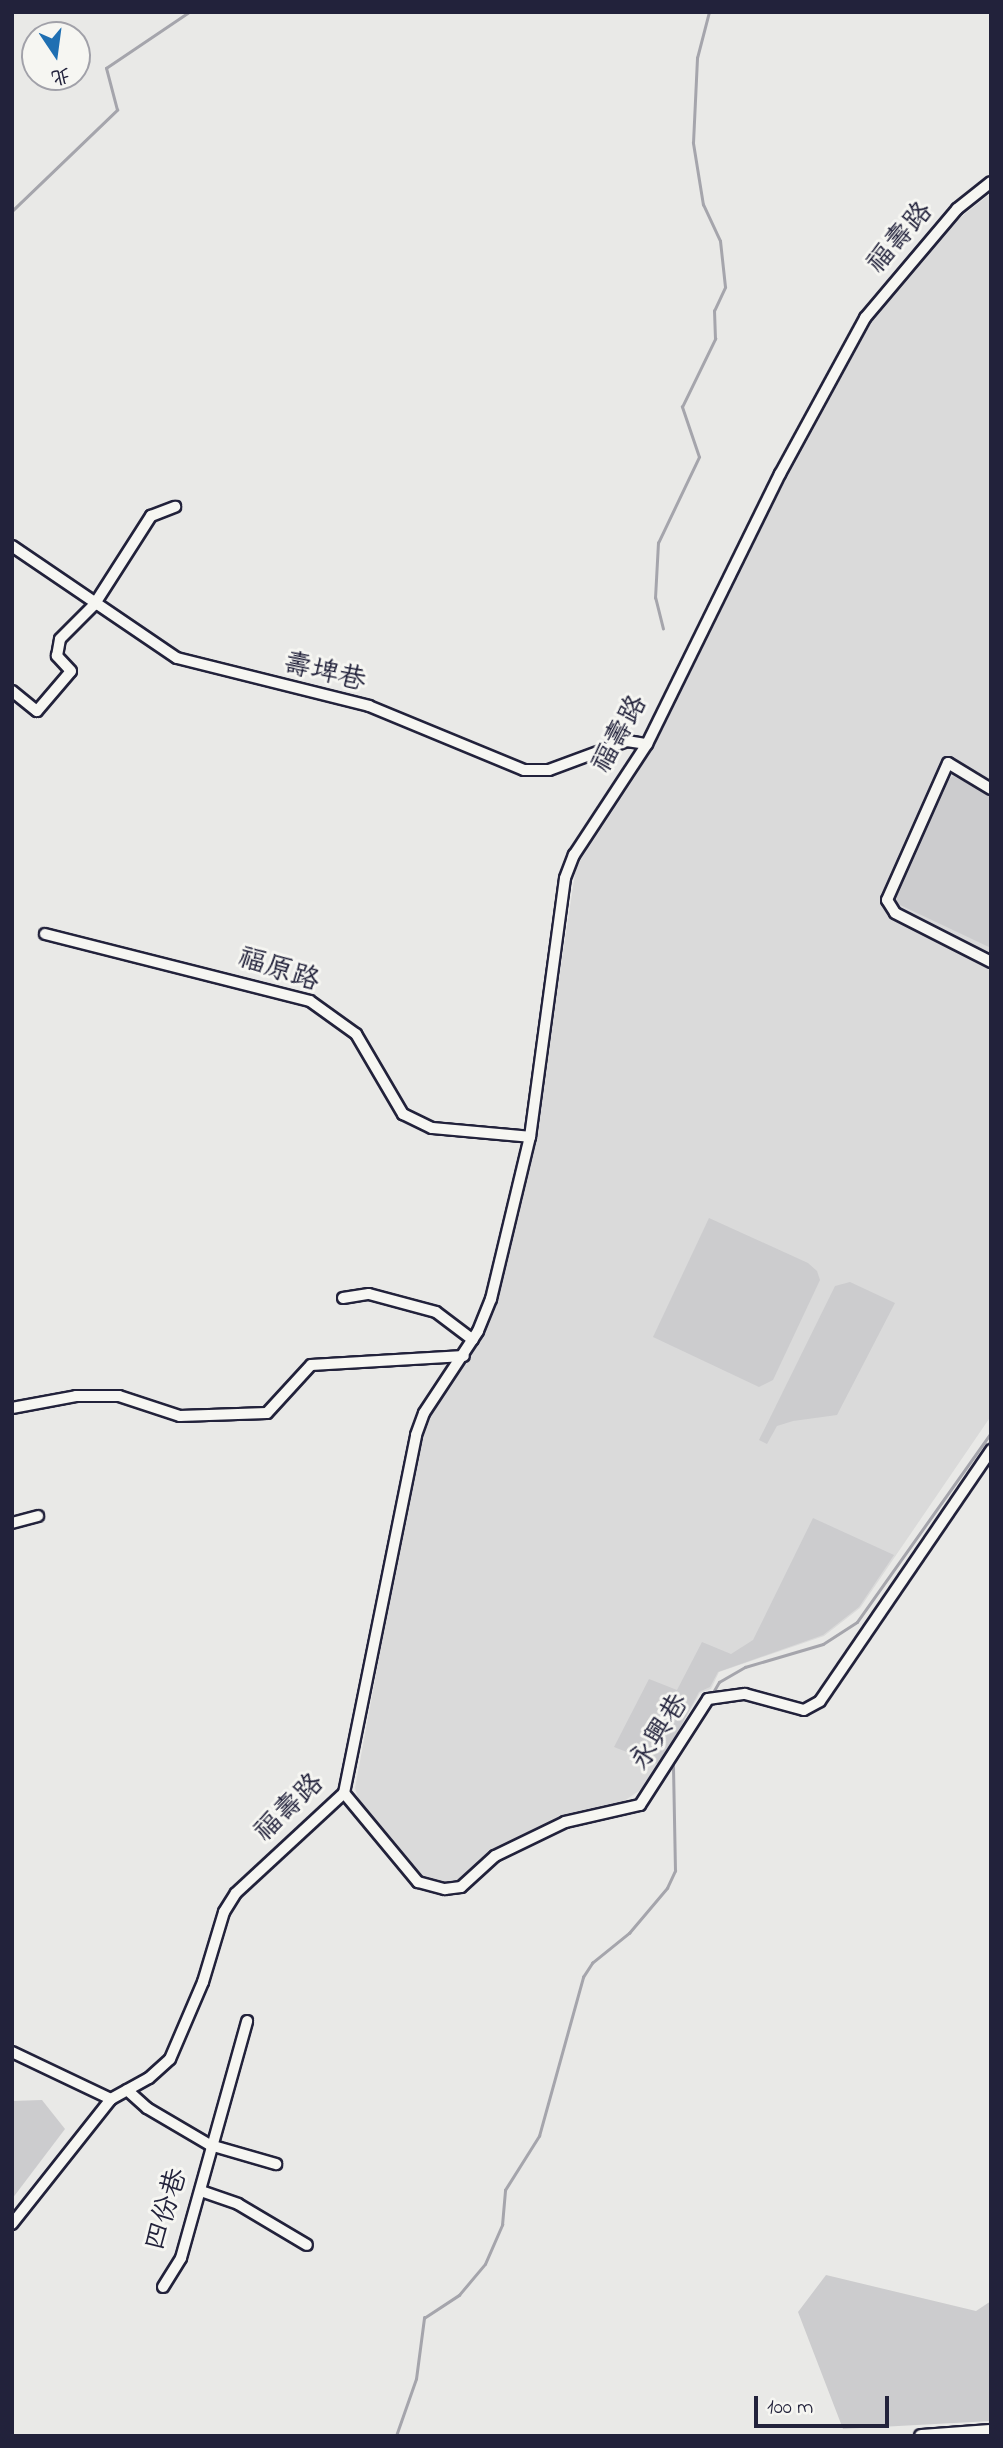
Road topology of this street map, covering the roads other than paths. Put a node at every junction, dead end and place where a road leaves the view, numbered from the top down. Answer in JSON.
{"nodes":[{"id":1,"x":991,"y":182,"type":"edge"},
{"id":2,"x":175,"y":507,"type":"dead end"},
{"id":3,"x":12,"y":546,"type":"edge"},
{"id":4,"x":94,"y":604,"type":"junction"},
{"id":5,"x":12,"y":691,"type":"edge"},
{"id":6,"x":647,"y":744,"type":"junction"},
{"id":7,"x":991,"y":789,"type":"edge"},
{"id":8,"x":44,"y":934,"type":"dead end"},
{"id":9,"x":991,"y":961,"type":"edge"},
{"id":10,"x":530,"y":1137,"type":"junction"},
{"id":11,"x":344,"y":1298,"type":"dead end"},
{"id":12,"x":473,"y":1340,"type":"junction"},
{"id":13,"x":464,"y":1356,"type":"junction"},
{"id":14,"x":12,"y":1408,"type":"edge"},
{"id":15,"x":991,"y":1450,"type":"edge"},
{"id":16,"x":38,"y":1516,"type":"dead end"},
{"id":17,"x":12,"y":1523,"type":"edge"},
{"id":18,"x":344,"y":1793,"type":"junction"},
{"id":19,"x":247,"y":2021,"type":"dead end"},
{"id":20,"x":12,"y":2052,"type":"edge"},
{"id":21,"x":127,"y":2090,"type":"junction"},
{"id":22,"x":111,"y":2099,"type":"junction"},
{"id":23,"x":210,"y":2145,"type":"junction"},
{"id":24,"x":276,"y":2164,"type":"dead end"},
{"id":25,"x":201,"y":2191,"type":"junction"},
{"id":26,"x":12,"y":2224,"type":"edge"},
{"id":27,"x":307,"y":2245,"type":"dead end"},
{"id":28,"x":163,"y":2287,"type":"dead end"},
{"id":29,"x":991,"y":2431,"type":"edge"},
{"id":30,"x":921,"y":2436,"type":"edge"}],
"edges":[{"from":1,"to":6,"type":"street","name":"福壽路"},
{"from":2,"to":4,"type":"street"},
{"from":3,"to":4,"type":"street","name":"壽埤巷"},
{"from":4,"to":5,"type":"street"},
{"from":4,"to":6,"type":"street","name":"壽埤巷"},
{"from":6,"to":10,"type":"street","name":"福壽路"},
{"from":7,"to":9,"type":"street"},
{"from":8,"to":10,"type":"street","name":"福原路"},
{"from":10,"to":12,"type":"street","name":"福壽路"},
{"from":11,"to":12,"type":"street"},
{"from":12,"to":13,"type":"street","name":"福壽路"},
{"from":13,"to":14,"type":"street"},
{"from":13,"to":18,"type":"street","name":"福壽路"},
{"from":15,"to":18,"type":"street","name":"永興巷"},
{"from":16,"to":17,"type":"street"},
{"from":18,"to":21,"type":"street","name":"福壽路"},
{"from":19,"to":23,"type":"street","name":"四份巷"},
{"from":20,"to":22,"type":"street"},
{"from":21,"to":22,"type":"street","name":"福壽路"},
{"from":21,"to":23,"type":"street","name":"四份巷"},
{"from":22,"to":26,"type":"street","name":"福壽路"},
{"from":23,"to":24,"type":"street","name":"四份巷"},
{"from":23,"to":25,"type":"street","name":"四份巷"},
{"from":25,"to":27,"type":"street"},
{"from":25,"to":28,"type":"street","name":"四份巷"},
{"from":29,"to":30,"type":"main road"}]}
